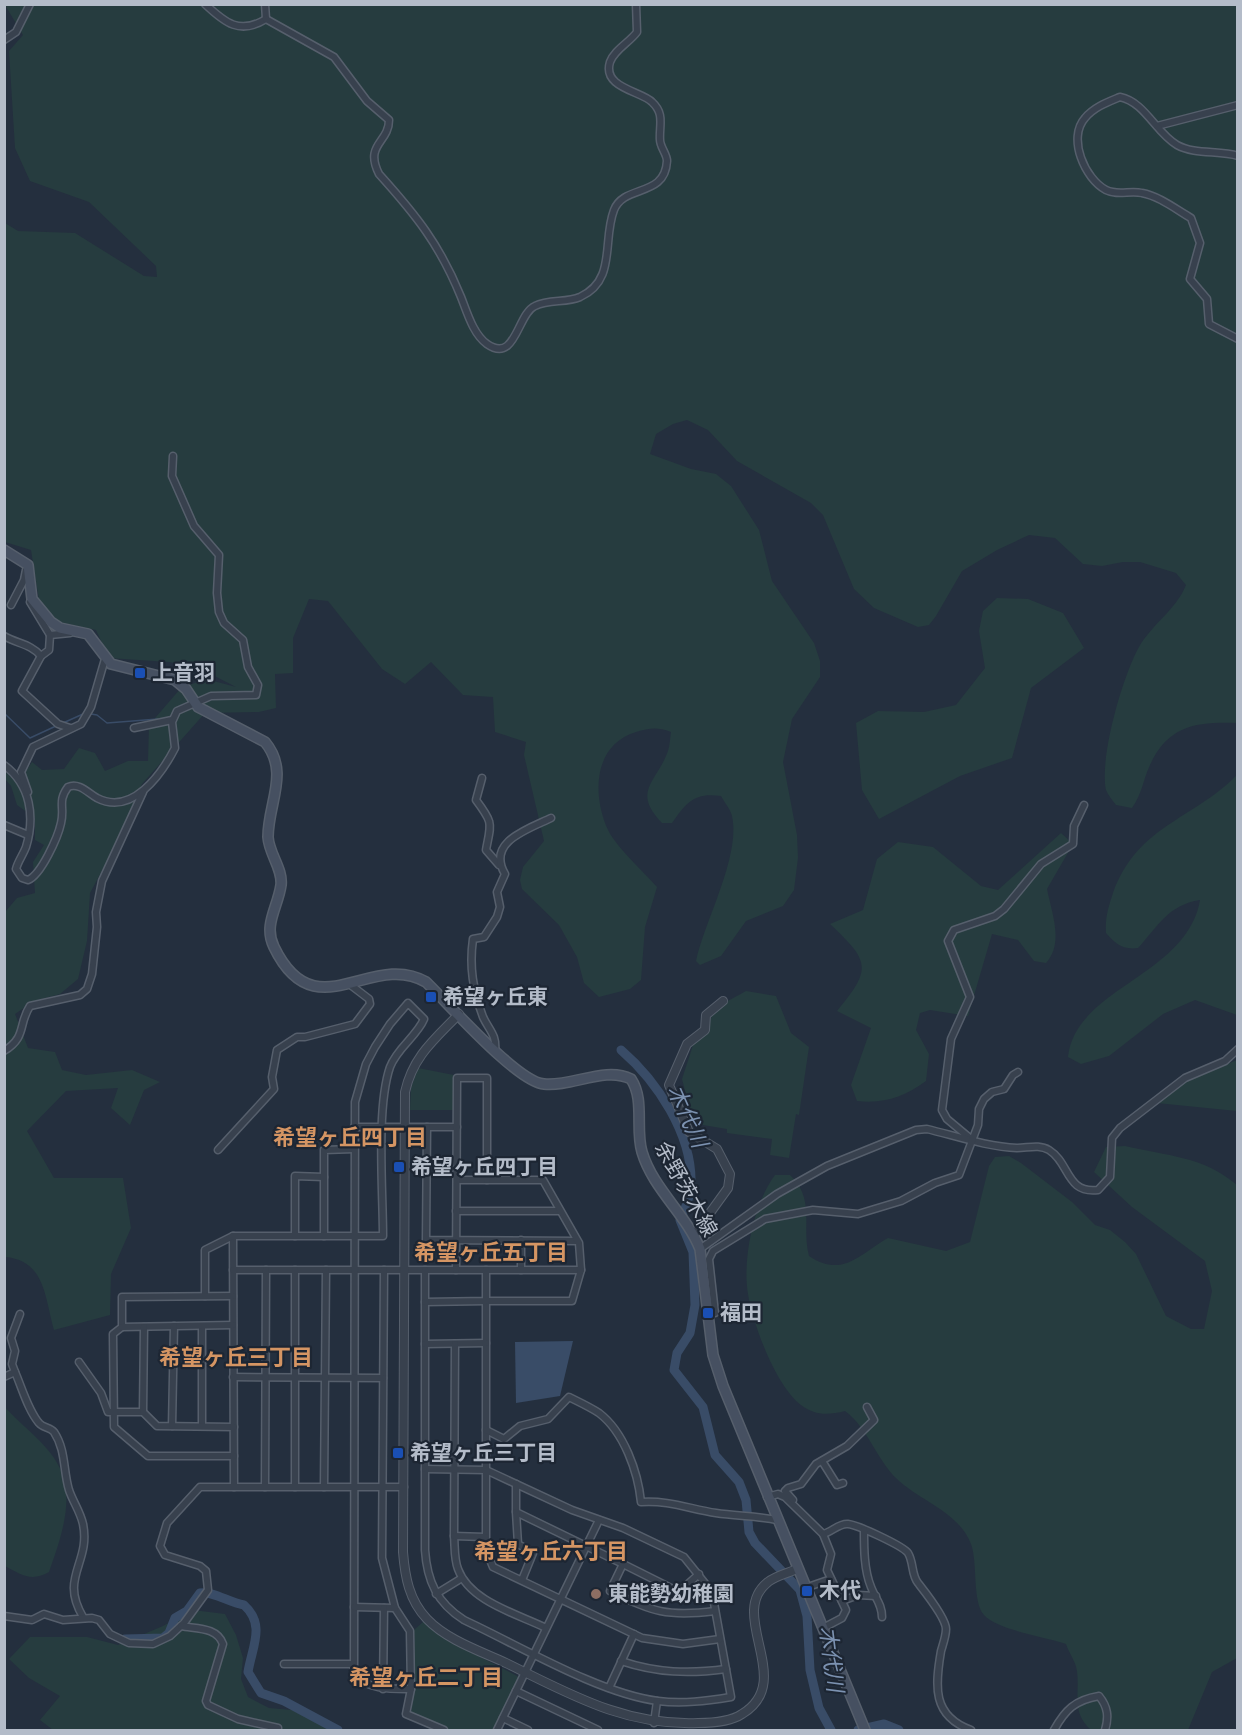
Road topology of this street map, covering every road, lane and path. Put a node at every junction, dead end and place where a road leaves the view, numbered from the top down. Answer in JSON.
{"nodes":[{"id":1,"x":30,"y":4,"type":"edge"},
{"id":2,"x":205,"y":4,"type":"edge"},
{"id":3,"x":266,"y":4,"type":"edge"},
{"id":4,"x":636,"y":4,"type":"edge"},
{"id":5,"x":266,"y":19,"type":"junction"},
{"id":6,"x":4,"y":40,"type":"edge"},
{"id":7,"x":1238,"y":105,"type":"edge"},
{"id":8,"x":1158,"y":126,"type":"junction"},
{"id":9,"x":1238,"y":156,"type":"edge"},
{"id":10,"x":1238,"y":339,"type":"edge"},
{"id":11,"x":173,"y":456,"type":"dead end"},
{"id":12,"x":4,"y":550,"type":"edge"},
{"id":13,"x":28,"y":565,"type":"junction"},
{"id":14,"x":32,"y":599,"type":"junction"},
{"id":15,"x":11,"y":604,"type":"dead end"},
{"id":16,"x":50,"y":635,"type":"junction"},
{"id":17,"x":4,"y":636,"type":"edge"},
{"id":18,"x":91,"y":638,"type":"junction"},
{"id":19,"x":41,"y":656,"type":"junction"},
{"id":20,"x":105,"y":659,"type":"junction"},
{"id":21,"x":194,"y":703,"type":"junction"},
{"id":22,"x":172,"y":720,"type":"junction"},
{"id":23,"x":70,"y":728,"type":"junction"},
{"id":24,"x":134,"y":728,"type":"dead end"},
{"id":25,"x":4,"y":765,"type":"edge"},
{"id":26,"x":482,"y":778,"type":"dead end"},
{"id":27,"x":143,"y":792,"type":"junction"},
{"id":28,"x":28,"y":804,"type":"junction"},
{"id":29,"x":1084,"y":805,"type":"dead end"},
{"id":30,"x":551,"y":818,"type":"dead end"},
{"id":31,"x":4,"y":825,"type":"edge"},
{"id":32,"x":28,"y":835,"type":"junction"},
{"id":33,"x":501,"y":867,"type":"junction"},
{"id":34,"x":347,"y":983,"type":"junction"},
{"id":35,"x":723,"y":1001,"type":"dead end"},
{"id":36,"x":459,"y":1014,"type":"junction"},
{"id":37,"x":1238,"y":1049,"type":"edge"},
{"id":38,"x":4,"y":1051,"type":"edge"},
{"id":39,"x":495,"y":1051,"type":"junction"},
{"id":40,"x":1018,"y":1072,"type":"dead end"},
{"id":41,"x":354,"y":1127,"type":"junction"},
{"id":42,"x":383,"y":1127,"type":"junction"},
{"id":43,"x":405,"y":1127,"type":"junction"},
{"id":44,"x":427,"y":1127,"type":"junction"},
{"id":45,"x":457,"y":1127,"type":"junction"},
{"id":46,"x":972,"y":1139,"type":"junction"},
{"id":47,"x":354,"y":1149,"type":"junction"},
{"id":48,"x":218,"y":1150,"type":"dead end"},
{"id":49,"x":324,"y":1177,"type":"junction"},
{"id":50,"x":457,"y":1180,"type":"junction"},
{"id":51,"x":487,"y":1180,"type":"junction"},
{"id":52,"x":456,"y":1211,"type":"junction"},
{"id":53,"x":560,"y":1211,"type":"junction"},
{"id":54,"x":694,"y":1235,"type":"junction"},
{"id":55,"x":233,"y":1236,"type":"junction"},
{"id":56,"x":295,"y":1236,"type":"junction"},
{"id":57,"x":324,"y":1236,"type":"junction"},
{"id":58,"x":354,"y":1236,"type":"junction"},
{"id":59,"x":456,"y":1240,"type":"junction"},
{"id":60,"x":521,"y":1240,"type":"junction"},
{"id":61,"x":577,"y":1240,"type":"junction"},
{"id":62,"x":700,"y":1249,"type":"junction"},
{"id":63,"x":582,"y":1269,"type":"junction"},
{"id":64,"x":233,"y":1270,"type":"junction"},
{"id":65,"x":266,"y":1270,"type":"junction"},
{"id":66,"x":295,"y":1270,"type":"junction"},
{"id":67,"x":326,"y":1270,"type":"junction"},
{"id":68,"x":354,"y":1270,"type":"junction"},
{"id":69,"x":384,"y":1270,"type":"junction"},
{"id":70,"x":404,"y":1270,"type":"junction"},
{"id":71,"x":426,"y":1270,"type":"junction"},
{"id":72,"x":456,"y":1270,"type":"junction"},
{"id":73,"x":486,"y":1270,"type":"junction"},
{"id":74,"x":521,"y":1270,"type":"junction"},
{"id":75,"x":205,"y":1296,"type":"junction"},
{"id":76,"x":233,"y":1296,"type":"junction"},
{"id":77,"x":486,"y":1301,"type":"junction"},
{"id":78,"x":425,"y":1302,"type":"junction"},
{"id":79,"x":715,"y":1312,"type":"dead end"},
{"id":80,"x":20,"y":1314,"type":"dead end"},
{"id":81,"x":233,"y":1325,"type":"junction"},
{"id":82,"x":174,"y":1326,"type":"junction"},
{"id":83,"x":202,"y":1326,"type":"junction"},
{"id":84,"x":122,"y":1327,"type":"junction"},
{"id":85,"x":144,"y":1327,"type":"junction"},
{"id":86,"x":486,"y":1343,"type":"junction"},
{"id":87,"x":425,"y":1344,"type":"junction"},
{"id":88,"x":455,"y":1344,"type":"junction"},
{"id":89,"x":80,"y":1362,"type":"dead end"},
{"id":90,"x":15,"y":1372,"type":"junction"},
{"id":91,"x":4,"y":1377,"type":"edge"},
{"id":92,"x":233,"y":1377,"type":"junction"},
{"id":93,"x":266,"y":1377,"type":"junction"},
{"id":94,"x":295,"y":1377,"type":"junction"},
{"id":95,"x":325,"y":1378,"type":"junction"},
{"id":96,"x":354,"y":1378,"type":"junction"},
{"id":97,"x":383,"y":1378,"type":"junction"},
{"id":98,"x":867,"y":1407,"type":"dead end"},
{"id":99,"x":114,"y":1412,"type":"junction"},
{"id":100,"x":142,"y":1412,"type":"junction"},
{"id":101,"x":172,"y":1426,"type":"junction"},
{"id":102,"x":202,"y":1426,"type":"junction"},
{"id":103,"x":234,"y":1427,"type":"junction"},
{"id":104,"x":486,"y":1430,"type":"junction"},
{"id":105,"x":234,"y":1456,"type":"junction"},
{"id":106,"x":822,"y":1461,"type":"junction"},
{"id":107,"x":425,"y":1469,"type":"junction"},
{"id":108,"x":455,"y":1469,"type":"junction"},
{"id":109,"x":486,"y":1470,"type":"junction"},
{"id":110,"x":516,"y":1484,"type":"junction"},
{"id":111,"x":843,"y":1484,"type":"dead end"},
{"id":112,"x":324,"y":1486,"type":"junction"},
{"id":113,"x":234,"y":1487,"type":"junction"},
{"id":114,"x":265,"y":1487,"type":"junction"},
{"id":115,"x":295,"y":1487,"type":"junction"},
{"id":116,"x":354,"y":1487,"type":"junction"},
{"id":117,"x":383,"y":1487,"type":"junction"},
{"id":118,"x":404,"y":1487,"type":"junction"},
{"id":119,"x":767,"y":1497,"type":"junction"},
{"id":120,"x":797,"y":1508,"type":"junction"},
{"id":121,"x":516,"y":1512,"type":"junction"},
{"id":122,"x":598,"y":1520,"type":"junction"},
{"id":123,"x":777,"y":1520,"type":"junction"},
{"id":124,"x":864,"y":1530,"type":"junction"},
{"id":125,"x":823,"y":1534,"type":"junction"},
{"id":126,"x":454,"y":1536,"type":"junction"},
{"id":127,"x":485,"y":1537,"type":"junction"},
{"id":128,"x":586,"y":1546,"type":"junction"},
{"id":129,"x":623,"y":1564,"type":"junction"},
{"id":130,"x":795,"y":1570,"type":"junction"},
{"id":131,"x":699,"y":1574,"type":"junction"},
{"id":132,"x":462,"y":1578,"type":"junction"},
{"id":133,"x":831,"y":1579,"type":"junction"},
{"id":134,"x":522,"y":1580,"type":"junction"},
{"id":135,"x":805,"y":1588,"type":"junction"},
{"id":136,"x":436,"y":1594,"type":"junction"},
{"id":137,"x":876,"y":1596,"type":"junction"},
{"id":138,"x":560,"y":1600,"type":"junction"},
{"id":139,"x":842,"y":1601,"type":"junction"},
{"id":140,"x":354,"y":1607,"type":"junction"},
{"id":141,"x":384,"y":1608,"type":"junction"},
{"id":142,"x":394,"y":1608,"type":"junction"},
{"id":143,"x":715,"y":1611,"type":"junction"},
{"id":144,"x":4,"y":1616,"type":"edge"},
{"id":145,"x":82,"y":1617,"type":"junction"},
{"id":146,"x":882,"y":1617,"type":"dead end"},
{"id":147,"x":181,"y":1626,"type":"junction"},
{"id":148,"x":546,"y":1628,"type":"junction"},
{"id":149,"x":822,"y":1628,"type":"junction"},
{"id":150,"x":634,"y":1634,"type":"junction"},
{"id":151,"x":720,"y":1639,"type":"junction"},
{"id":152,"x":534,"y":1653,"type":"junction"},
{"id":153,"x":621,"y":1661,"type":"junction"},
{"id":154,"x":284,"y":1664,"type":"dead end"},
{"id":155,"x":354,"y":1664,"type":"junction"},
{"id":156,"x":726,"y":1669,"type":"junction"},
{"id":157,"x":525,"y":1672,"type":"junction"},
{"id":158,"x":609,"y":1688,"type":"junction"},
{"id":159,"x":383,"y":1689,"type":"junction"},
{"id":160,"x":411,"y":1689,"type":"junction"},
{"id":161,"x":516,"y":1691,"type":"junction"},
{"id":162,"x":657,"y":1701,"type":"junction"},
{"id":163,"x":503,"y":1718,"type":"junction"},
{"id":164,"x":653,"y":1727,"type":"edge"},
{"id":165,"x":278,"y":1728,"type":"dead end"},
{"id":166,"x":864,"y":1728,"type":"edge"},
{"id":167,"x":444,"y":1731,"type":"edge"},
{"id":168,"x":497,"y":1731,"type":"edge"},
{"id":169,"x":528,"y":1731,"type":"edge"},
{"id":170,"x":598,"y":1731,"type":"edge"},
{"id":171,"x":971,"y":1731,"type":"edge"},
{"id":172,"x":1053,"y":1731,"type":"edge"},
{"id":173,"x":1105,"y":1731,"type":"edge"}],
"edges":[{"from":1,"to":6,"type":"street"},
{"from":2,"to":5,"type":"street"},
{"from":3,"to":5,"type":"street"},
{"from":4,"to":5,"type":"street"},
{"from":7,"to":8,"type":"street"},
{"from":8,"to":9,"type":"street"},
{"from":8,"to":10,"type":"street"},
{"from":11,"to":21,"type":"street"},
{"from":12,"to":13,"type":"main road"},
{"from":13,"to":14,"type":"main road"},
{"from":13,"to":15,"type":"street"},
{"from":14,"to":16,"type":"street"},
{"from":14,"to":18,"type":"main road"},
{"from":16,"to":18,"type":"street"},
{"from":16,"to":19,"type":"street"},
{"from":17,"to":19,"type":"street"},
{"from":18,"to":20,"type":"main road"},
{"from":19,"to":23,"type":"street"},
{"from":20,"to":21,"type":"main road","name":"余野茨木線"},
{"from":20,"to":23,"type":"street"},
{"from":21,"to":22,"type":"street"},
{"from":21,"to":34,"type":"main road","name":"余野茨木線"},
{"from":22,"to":24,"type":"street"},
{"from":22,"to":27,"type":"street"},
{"from":23,"to":28,"type":"street"},
{"from":25,"to":28,"type":"street"},
{"from":26,"to":33,"type":"street"},
{"from":27,"to":32,"type":"street"},
{"from":27,"to":38,"type":"street"},
{"from":28,"to":32,"type":"street"},
{"from":29,"to":46,"type":"street"},
{"from":30,"to":33,"type":"street"},
{"from":31,"to":32,"type":"street"},
{"from":33,"to":39,"type":"street"},
{"from":34,"to":36,"type":"main road","name":"余野茨木線"},
{"from":34,"to":48,"type":"street"},
{"from":35,"to":54,"type":"street"},
{"from":36,"to":39,"type":"main road","name":"余野茨木線"},
{"from":36,"to":43,"type":"street"},
{"from":37,"to":46,"type":"street"},
{"from":39,"to":54,"type":"main road","name":"余野茨木線"},
{"from":40,"to":46,"type":"street"},
{"from":41,"to":42,"type":"street"},
{"from":41,"to":42,"type":"street"},
{"from":41,"to":47,"type":"street"},
{"from":42,"to":43,"type":"street"},
{"from":42,"to":58,"type":"street"},
{"from":43,"to":44,"type":"street"},
{"from":43,"to":70,"type":"street"},
{"from":44,"to":45,"type":"street"},
{"from":44,"to":59,"type":"street"},
{"from":45,"to":50,"type":"street"},
{"from":45,"to":51,"type":"street"},
{"from":46,"to":62,"type":"street"},
{"from":46,"to":79,"type":"street"},
{"from":47,"to":49,"type":"street"},
{"from":47,"to":58,"type":"street"},
{"from":49,"to":56,"type":"street"},
{"from":49,"to":57,"type":"street"},
{"from":50,"to":51,"type":"street"},
{"from":50,"to":52,"type":"street"},
{"from":51,"to":53,"type":"street"},
{"from":52,"to":53,"type":"street"},
{"from":52,"to":59,"type":"street"},
{"from":53,"to":61,"type":"street"},
{"from":54,"to":62,"type":"main road","name":"余野茨木線"},
{"from":55,"to":56,"type":"street"},
{"from":55,"to":64,"type":"street"},
{"from":55,"to":75,"type":"street"},
{"from":56,"to":57,"type":"street"},
{"from":57,"to":58,"type":"street"},
{"from":58,"to":68,"type":"street"},
{"from":59,"to":60,"type":"street"},
{"from":59,"to":72,"type":"street"},
{"from":60,"to":61,"type":"street"},
{"from":60,"to":74,"type":"street"},
{"from":61,"to":63,"type":"street"},
{"from":62,"to":119,"type":"main road","name":"余野茨木線"},
{"from":63,"to":74,"type":"street"},
{"from":63,"to":77,"type":"street"},
{"from":64,"to":65,"type":"street"},
{"from":64,"to":76,"type":"street"},
{"from":65,"to":66,"type":"street"},
{"from":65,"to":93,"type":"street"},
{"from":66,"to":67,"type":"street"},
{"from":66,"to":94,"type":"street"},
{"from":67,"to":68,"type":"street"},
{"from":67,"to":95,"type":"street"},
{"from":68,"to":69,"type":"street"},
{"from":68,"to":96,"type":"street"},
{"from":69,"to":70,"type":"street"},
{"from":69,"to":97,"type":"street"},
{"from":70,"to":71,"type":"street"},
{"from":70,"to":118,"type":"street"},
{"from":71,"to":72,"type":"street"},
{"from":71,"to":78,"type":"street"},
{"from":72,"to":73,"type":"street"},
{"from":73,"to":74,"type":"street"},
{"from":73,"to":77,"type":"street"},
{"from":75,"to":76,"type":"street"},
{"from":75,"to":84,"type":"street"},
{"from":76,"to":81,"type":"street"},
{"from":77,"to":78,"type":"street"},
{"from":77,"to":86,"type":"street"},
{"from":78,"to":87,"type":"street"},
{"from":80,"to":90,"type":"street"},
{"from":81,"to":83,"type":"street"},
{"from":81,"to":92,"type":"street"},
{"from":82,"to":83,"type":"street"},
{"from":82,"to":85,"type":"street"},
{"from":82,"to":101,"type":"street"},
{"from":83,"to":102,"type":"street"},
{"from":84,"to":85,"type":"street"},
{"from":84,"to":99,"type":"street"},
{"from":85,"to":100,"type":"street"},
{"from":86,"to":88,"type":"street"},
{"from":86,"to":104,"type":"street"},
{"from":87,"to":88,"type":"street"},
{"from":87,"to":107,"type":"street"},
{"from":88,"to":108,"type":"street"},
{"from":89,"to":99,"type":"street"},
{"from":90,"to":91,"type":"street"},
{"from":90,"to":145,"type":"street"},
{"from":92,"to":93,"type":"street"},
{"from":92,"to":103,"type":"street"},
{"from":93,"to":94,"type":"street"},
{"from":93,"to":114,"type":"street"},
{"from":94,"to":95,"type":"street"},
{"from":94,"to":115,"type":"street"},
{"from":95,"to":96,"type":"street"},
{"from":95,"to":112,"type":"street"},
{"from":96,"to":97,"type":"street"},
{"from":96,"to":116,"type":"street"},
{"from":97,"to":117,"type":"street"},
{"from":98,"to":106,"type":"street"},
{"from":99,"to":100,"type":"street"},
{"from":99,"to":105,"type":"street"},
{"from":100,"to":101,"type":"street"},
{"from":101,"to":102,"type":"street"},
{"from":102,"to":103,"type":"street"},
{"from":103,"to":105,"type":"street"},
{"from":104,"to":109,"type":"street"},
{"from":104,"to":123,"type":"street"},
{"from":105,"to":113,"type":"street"},
{"from":106,"to":111,"type":"street"},
{"from":106,"to":120,"type":"street"},
{"from":107,"to":108,"type":"street"},
{"from":107,"to":136,"type":"street"},
{"from":108,"to":109,"type":"street"},
{"from":108,"to":126,"type":"street"},
{"from":109,"to":110,"type":"street"},
{"from":109,"to":127,"type":"street"},
{"from":110,"to":121,"type":"street"},
{"from":110,"to":122,"type":"street"},
{"from":112,"to":115,"type":"street"},
{"from":112,"to":116,"type":"street"},
{"from":113,"to":114,"type":"street"},
{"from":113,"to":147,"type":"street"},
{"from":114,"to":115,"type":"street"},
{"from":116,"to":117,"type":"street"},
{"from":116,"to":140,"type":"street"},
{"from":117,"to":118,"type":"street"},
{"from":117,"to":142,"type":"street"},
{"from":118,"to":157,"type":"street"},
{"from":119,"to":120,"type":"street"},
{"from":119,"to":123,"type":"main road","name":"余野茨木線"},
{"from":120,"to":125,"type":"street"},
{"from":121,"to":128,"type":"street"},
{"from":121,"to":134,"type":"street"},
{"from":122,"to":128,"type":"street"},
{"from":122,"to":131,"type":"street"},
{"from":123,"to":130,"type":"main road","name":"余野茨木線"},
{"from":124,"to":125,"type":"street"},
{"from":124,"to":137,"type":"street"},
{"from":124,"to":171,"type":"street"},
{"from":125,"to":133,"type":"street"},
{"from":126,"to":127,"type":"street"},
{"from":126,"to":132,"type":"street"},
{"from":127,"to":134,"type":"street"},
{"from":128,"to":129,"type":"street"},
{"from":128,"to":138,"type":"street"},
{"from":129,"to":131,"type":"street"},
{"from":129,"to":143,"type":"street"},
{"from":130,"to":135,"type":"main road","name":"余野茨木線"},
{"from":130,"to":164,"type":"street"},
{"from":131,"to":143,"type":"street"},
{"from":132,"to":136,"type":"street"},
{"from":132,"to":148,"type":"street"},
{"from":133,"to":135,"type":"street"},
{"from":133,"to":139,"type":"street"},
{"from":134,"to":138,"type":"street"},
{"from":135,"to":149,"type":"main road","name":"余野茨木線"},
{"from":136,"to":152,"type":"street"},
{"from":137,"to":139,"type":"street"},
{"from":137,"to":146,"type":"street"},
{"from":138,"to":148,"type":"street"},
{"from":138,"to":150,"type":"street"},
{"from":139,"to":149,"type":"street"},
{"from":140,"to":141,"type":"street"},
{"from":140,"to":155,"type":"street"},
{"from":141,"to":142,"type":"street"},
{"from":141,"to":159,"type":"street"},
{"from":142,"to":160,"type":"street"},
{"from":143,"to":151,"type":"street"},
{"from":144,"to":145,"type":"street"},
{"from":145,"to":147,"type":"street"},
{"from":147,"to":165,"type":"street"},
{"from":148,"to":152,"type":"street"},
{"from":149,"to":166,"type":"main road","name":"余野茨木線"},
{"from":150,"to":151,"type":"street"},
{"from":150,"to":153,"type":"street"},
{"from":151,"to":156,"type":"street"},
{"from":152,"to":157,"type":"street"},
{"from":152,"to":158,"type":"street"},
{"from":153,"to":156,"type":"street"},
{"from":153,"to":158,"type":"street"},
{"from":154,"to":155,"type":"street"},
{"from":155,"to":159,"type":"street"},
{"from":156,"to":162,"type":"street"},
{"from":157,"to":161,"type":"street"},
{"from":157,"to":164,"type":"street"},
{"from":158,"to":162,"type":"street"},
{"from":159,"to":160,"type":"street"},
{"from":160,"to":167,"type":"street"},
{"from":161,"to":163,"type":"street"},
{"from":161,"to":170,"type":"street"},
{"from":162,"to":164,"type":"street"},
{"from":163,"to":168,"type":"street"},
{"from":163,"to":169,"type":"street"},
{"from":172,"to":173,"type":"street"}]}
